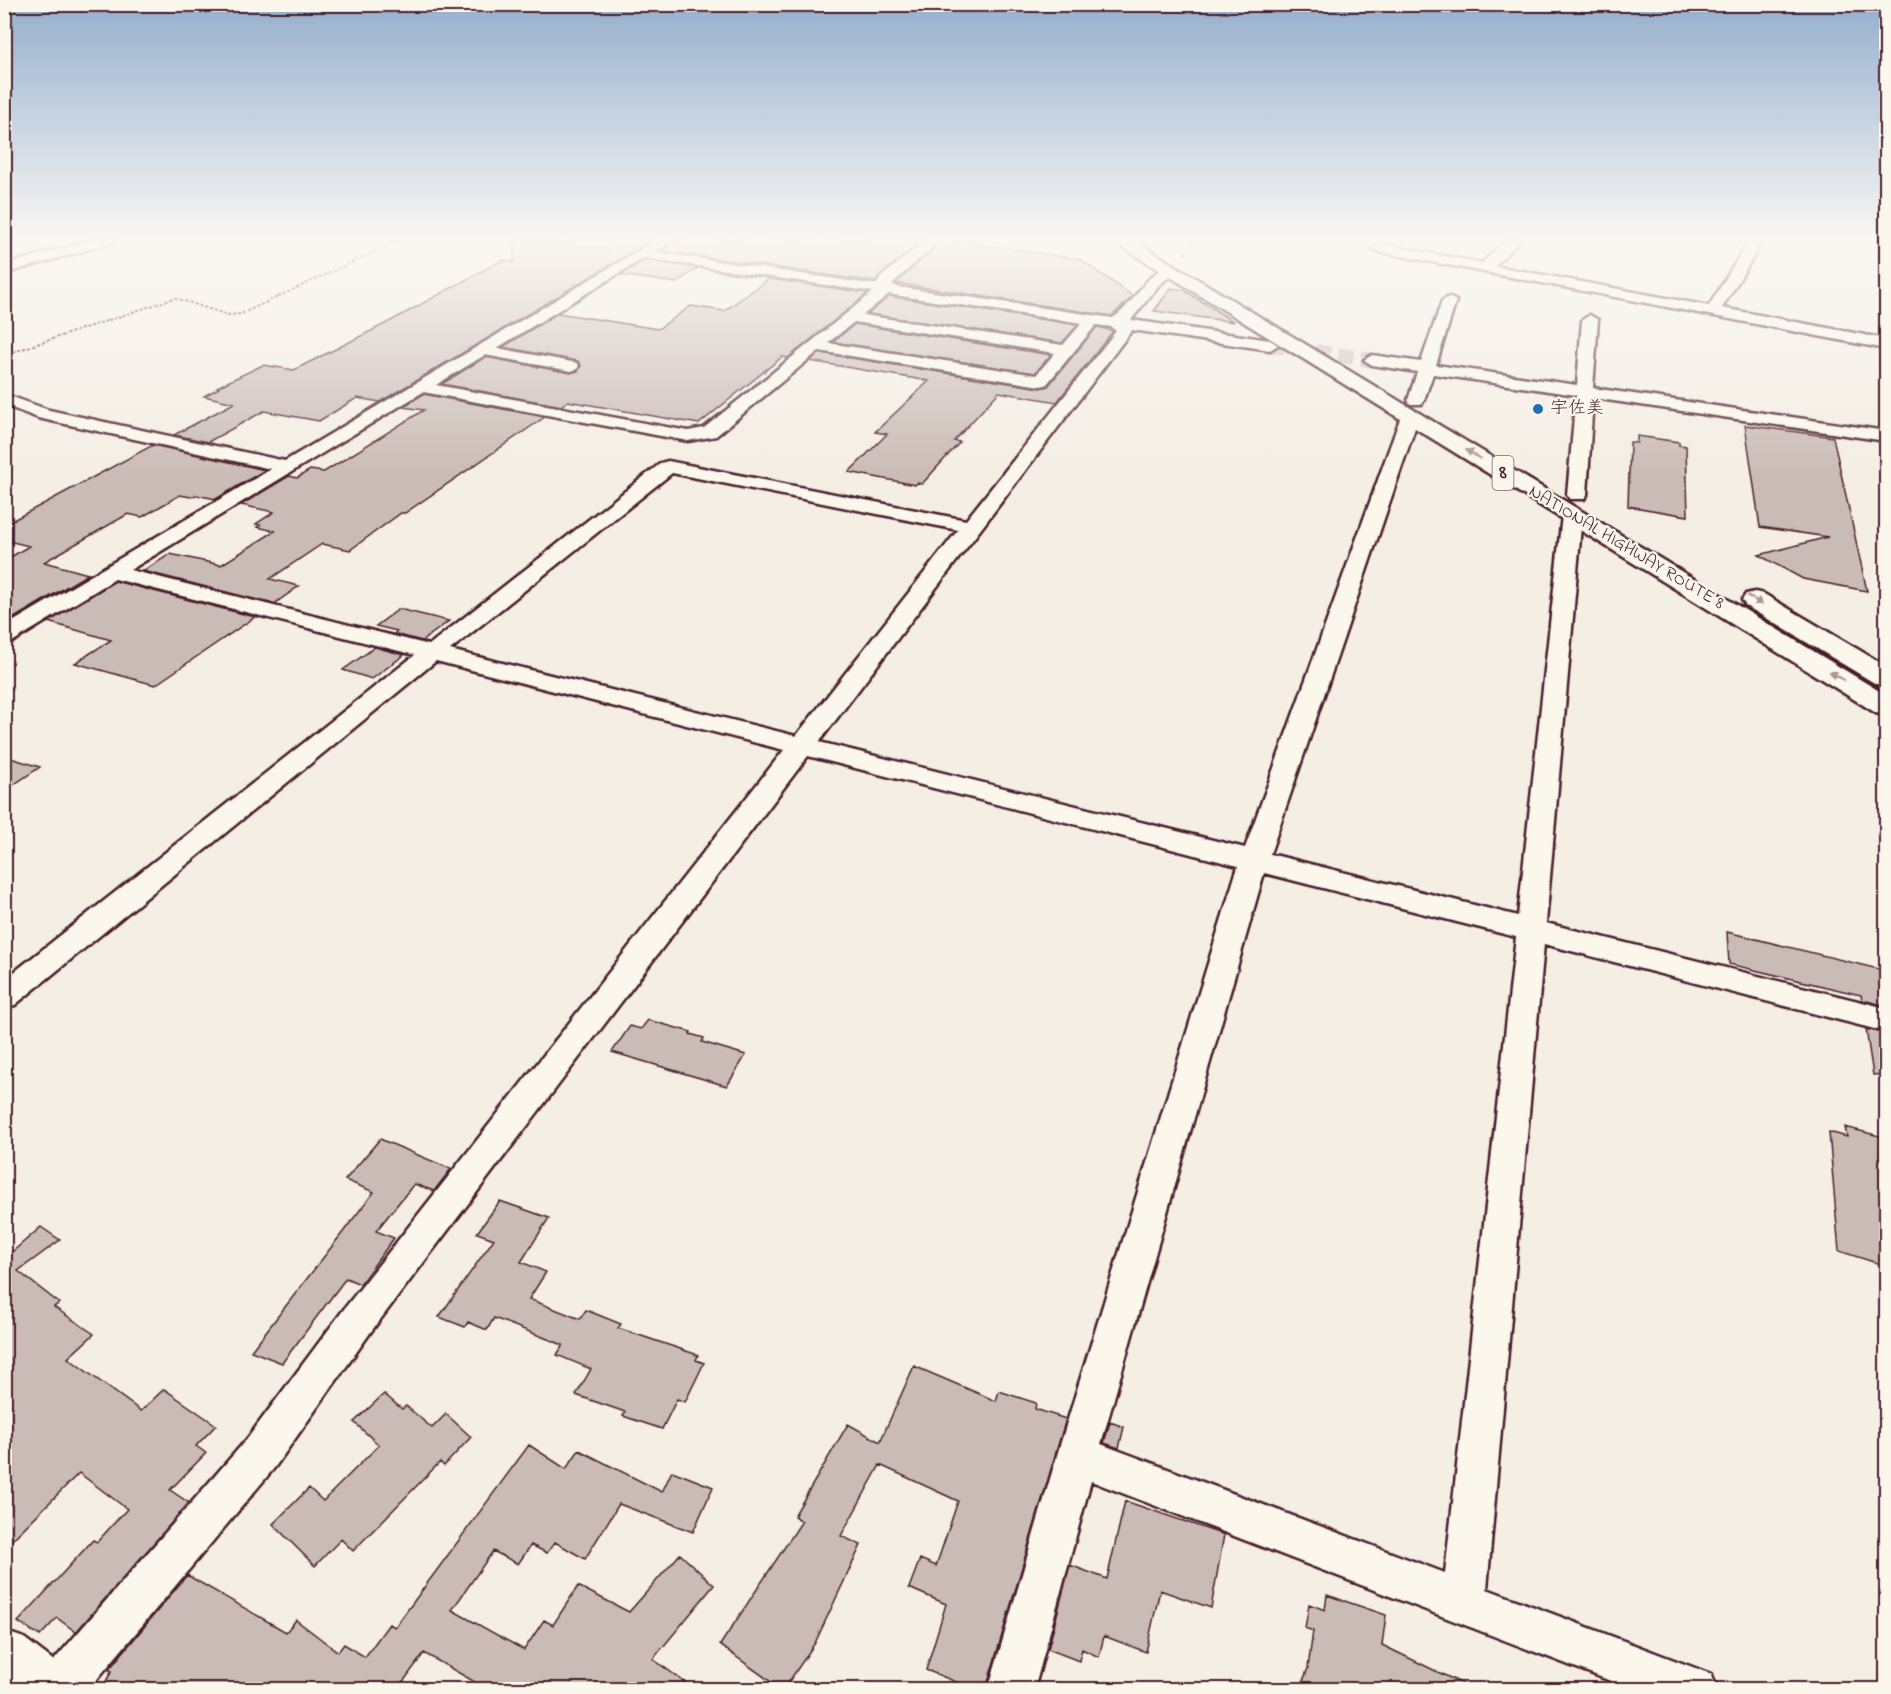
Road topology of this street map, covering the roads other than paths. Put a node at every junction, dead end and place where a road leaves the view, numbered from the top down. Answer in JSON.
{"nodes":[{"id":1,"x":535,"y":318,"type":"edge"},
{"id":2,"x":848,"y":318,"type":"edge"},
{"id":3,"x":856,"y":318,"type":"edge"},
{"id":4,"x":1086,"y":318,"type":"edge"},
{"id":5,"x":1126,"y":318,"type":"edge"},
{"id":6,"x":1263,"y":318,"type":"edge"},
{"id":7,"x":1443,"y":318,"type":"edge"},
{"id":8,"x":1750,"y":318,"type":"edge"},
{"id":9,"x":1093,"y":319,"type":"junction"},
{"id":10,"x":1590,"y":320,"type":"dead end"},
{"id":11,"x":1116,"y":323,"type":"junction"},
{"id":12,"x":1887,"y":344,"type":"edge"},
{"id":13,"x":1270,"y":345,"type":"tunnel mouth"},
{"id":14,"x":814,"y":346,"type":"junction"},
{"id":15,"x":482,"y":350,"type":"junction"},
{"id":16,"x":1067,"y":350,"type":"junction"},
{"id":17,"x":1372,"y":360,"type":"tunnel mouth"},
{"id":18,"x":571,"y":366,"type":"dead end"},
{"id":19,"x":1427,"y":368,"type":"junction"},
{"id":20,"x":421,"y":387,"type":"junction"},
{"id":21,"x":1584,"y":391,"type":"junction"},
{"id":22,"x":4,"y":399,"type":"edge"},
{"id":23,"x":1413,"y":408,"type":"junction"},
{"id":24,"x":1887,"y":436,"type":"edge"},
{"id":25,"x":288,"y":467,"type":"junction"},
{"id":26,"x":1574,"y":505,"type":"junction"},
{"id":27,"x":972,"y":526,"type":"junction"},
{"id":28,"x":1639,"y":531,"type":"dead end"},
{"id":29,"x":113,"y":572,"type":"junction"},
{"id":30,"x":1732,"y":586,"type":"dead end"},
{"id":31,"x":4,"y":637,"type":"edge"},
{"id":32,"x":432,"y":653,"type":"junction"},
{"id":33,"x":1887,"y":678,"type":"edge"},
{"id":34,"x":1887,"y":707,"type":"edge"},
{"id":35,"x":802,"y":746,"type":"junction"},
{"id":36,"x":1254,"y":860,"type":"junction"},
{"id":37,"x":1531,"y":930,"type":"junction"},
{"id":38,"x":4,"y":997,"type":"edge"},
{"id":39,"x":1887,"y":1020,"type":"edge"},
{"id":40,"x":1077,"y":1455,"type":"junction"},
{"id":41,"x":1464,"y":1601,"type":"junction"},
{"id":42,"x":4,"y":1658,"type":"edge"},
{"id":43,"x":46,"y":1689,"type":"edge"},
{"id":44,"x":58,"y":1689,"type":"edge"},
{"id":45,"x":1011,"y":1689,"type":"edge"},
{"id":46,"x":1695,"y":1689,"type":"edge"}],
"edges":[{"from":1,"to":15,"type":"street"},
{"from":2,"to":14,"type":"street"},
{"from":3,"to":16,"type":"street"},
{"from":4,"to":9,"type":"street"},
{"from":5,"to":11,"type":"street"},
{"from":6,"to":23,"type":"main road","name":"NATIONAL HIGHWAY ROUTE 8","number":"8"},
{"from":7,"to":19,"type":"street"},
{"from":8,"to":12,"type":"street"},
{"from":9,"to":11,"type":"street"},
{"from":9,"to":16,"type":"street"},
{"from":10,"to":21,"type":"street"},
{"from":11,"to":13,"type":"street"},
{"from":11,"to":27,"type":"street"},
{"from":14,"to":16,"type":"street"},
{"from":14,"to":20,"type":"street"},
{"from":15,"to":18,"type":"street"},
{"from":15,"to":20,"type":"street"},
{"from":17,"to":19,"type":"street"},
{"from":19,"to":21,"type":"street"},
{"from":19,"to":23,"type":"street"},
{"from":20,"to":25,"type":"street"},
{"from":21,"to":24,"type":"street"},
{"from":21,"to":26,"type":"street"},
{"from":22,"to":25,"type":"street"},
{"from":23,"to":26,"type":"main road","name":"NATIONAL HIGHWAY ROUTE 8","number":"8"},
{"from":23,"to":36,"type":"street"},
{"from":25,"to":29,"type":"street"},
{"from":26,"to":28,"type":"main road","name":"NATIONAL HIGHWAY ROUTE 8","number":"8"},
{"from":34,"to":26,"type":"main road","name":"NATIONAL HIGHWAY ROUTE 8","number":"8","one_way":true},
{"from":26,"to":37,"type":"street"},
{"from":27,"to":32,"type":"street"},
{"from":27,"to":35,"type":"street"},
{"from":29,"to":31,"type":"street"},
{"from":29,"to":32,"type":"street"},
{"from":30,"to":33,"type":"main road","name":"NATIONAL HIGHWAY ROUTE 8","one_way":true},
{"from":32,"to":35,"type":"street"},
{"from":32,"to":38,"type":"street"},
{"from":35,"to":36,"type":"street"},
{"from":35,"to":44,"type":"street"},
{"from":36,"to":37,"type":"street"},
{"from":36,"to":40,"type":"street"},
{"from":37,"to":39,"type":"street"},
{"from":37,"to":41,"type":"street"},
{"from":40,"to":41,"type":"street"},
{"from":40,"to":45,"type":"street"},
{"from":41,"to":46,"type":"street"},
{"from":42,"to":43,"type":"main road"}]}
